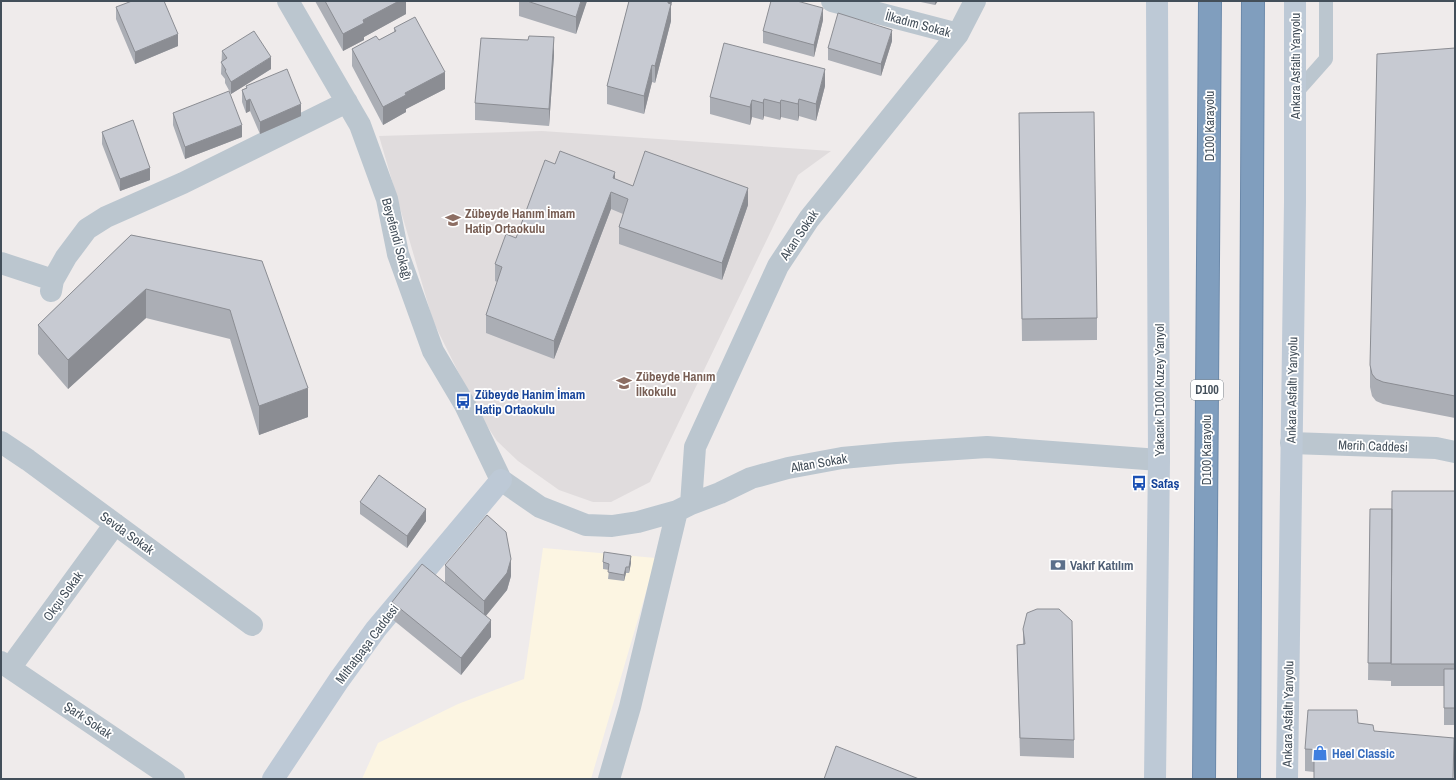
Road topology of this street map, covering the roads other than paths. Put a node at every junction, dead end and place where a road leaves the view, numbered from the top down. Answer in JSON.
{"nodes":[{"id":1,"x":288,"y":1,"type":"edge"},
{"id":2,"x":832,"y":1,"type":"edge"},
{"id":3,"x":975,"y":1,"type":"edge"},
{"id":4,"x":1157,"y":1,"type":"edge"},
{"id":5,"x":1210,"y":1,"type":"edge"},
{"id":6,"x":1253,"y":1,"type":"edge"},
{"id":7,"x":1295,"y":1,"type":"edge"},
{"id":8,"x":1326,"y":1,"type":"edge"},
{"id":9,"x":958,"y":34,"type":"junction"},
{"id":10,"x":1295,"y":94,"type":"junction"},
{"id":11,"x":347,"y":102,"type":"junction"},
{"id":12,"x":1,"y":263,"type":"edge"},
{"id":13,"x":1,"y":442,"type":"edge"},
{"id":14,"x":1291,"y":443,"type":"junction"},
{"id":15,"x":1455,"y":452,"type":"edge"},
{"id":16,"x":1159,"y":460,"type":"junction"},
{"id":17,"x":501,"y":480,"type":"junction"},
{"id":18,"x":684,"y":507,"type":"junction"},
{"id":19,"x":115,"y":524,"type":"junction"},
{"id":20,"x":252,"y":625,"type":"dead end"},
{"id":21,"x":6,"y":665,"type":"edge"},
{"id":22,"x":162,"y":776,"type":"edge"},
{"id":23,"x":273,"y":779,"type":"edge"},
{"id":24,"x":609,"y":779,"type":"edge"},
{"id":25,"x":1155,"y":779,"type":"edge"},
{"id":26,"x":1204,"y":779,"type":"edge"},
{"id":27,"x":1249,"y":779,"type":"edge"},
{"id":28,"x":1287,"y":779,"type":"edge"}],
"edges":[{"from":1,"to":11,"type":"street","name":"Beyefendi Sokağı"},
{"from":2,"to":9,"type":"street","name":"İlkadım Sokak"},
{"from":3,"to":9,"type":"street","name":"Akan Sokak"},
{"from":4,"to":16,"type":"main road","name":"Yakacık D100 Kuzey Yanyol"},
{"from":5,"to":26,"type":"highway","name":"D100 Karayolu","number":"D100"},
{"from":6,"to":27,"type":"highway"},
{"from":7,"to":10,"type":"main road","name":"Ankara Asfaltı Yanyolu"},
{"from":8,"to":10,"type":"lane"},
{"from":9,"to":18,"type":"street","name":"Akan Sokak"},
{"from":10,"to":14,"type":"main road","name":"Ankara Asfaltı Yanyolu"},
{"from":11,"to":12,"type":"street"},
{"from":11,"to":17,"type":"street","name":"Beyefendi Sokağı"},
{"from":13,"to":19,"type":"street","name":"Sevda Sokak"},
{"from":14,"to":15,"type":"street","name":"Merih Caddesi"},
{"from":14,"to":28,"type":"main road","name":"Ankara Asfaltı Yanyolu"},
{"from":16,"to":18,"type":"street","name":"Altan Sokak"},
{"from":16,"to":25,"type":"main road","name":"Yakacık D100 Kuzey Yanyol"},
{"from":17,"to":18,"type":"street","name":"Altan Sokak"},
{"from":17,"to":23,"type":"main road","name":"Mithatpaşa Caddesi"},
{"from":18,"to":24,"type":"street","name":"Akan Sokak"},
{"from":19,"to":20,"type":"street","name":"Sevda Sokak"},
{"from":19,"to":21,"type":"street","name":"Okçu Sokak"},
{"from":21,"to":22,"type":"street","name":"Şark Sokak"}]}
